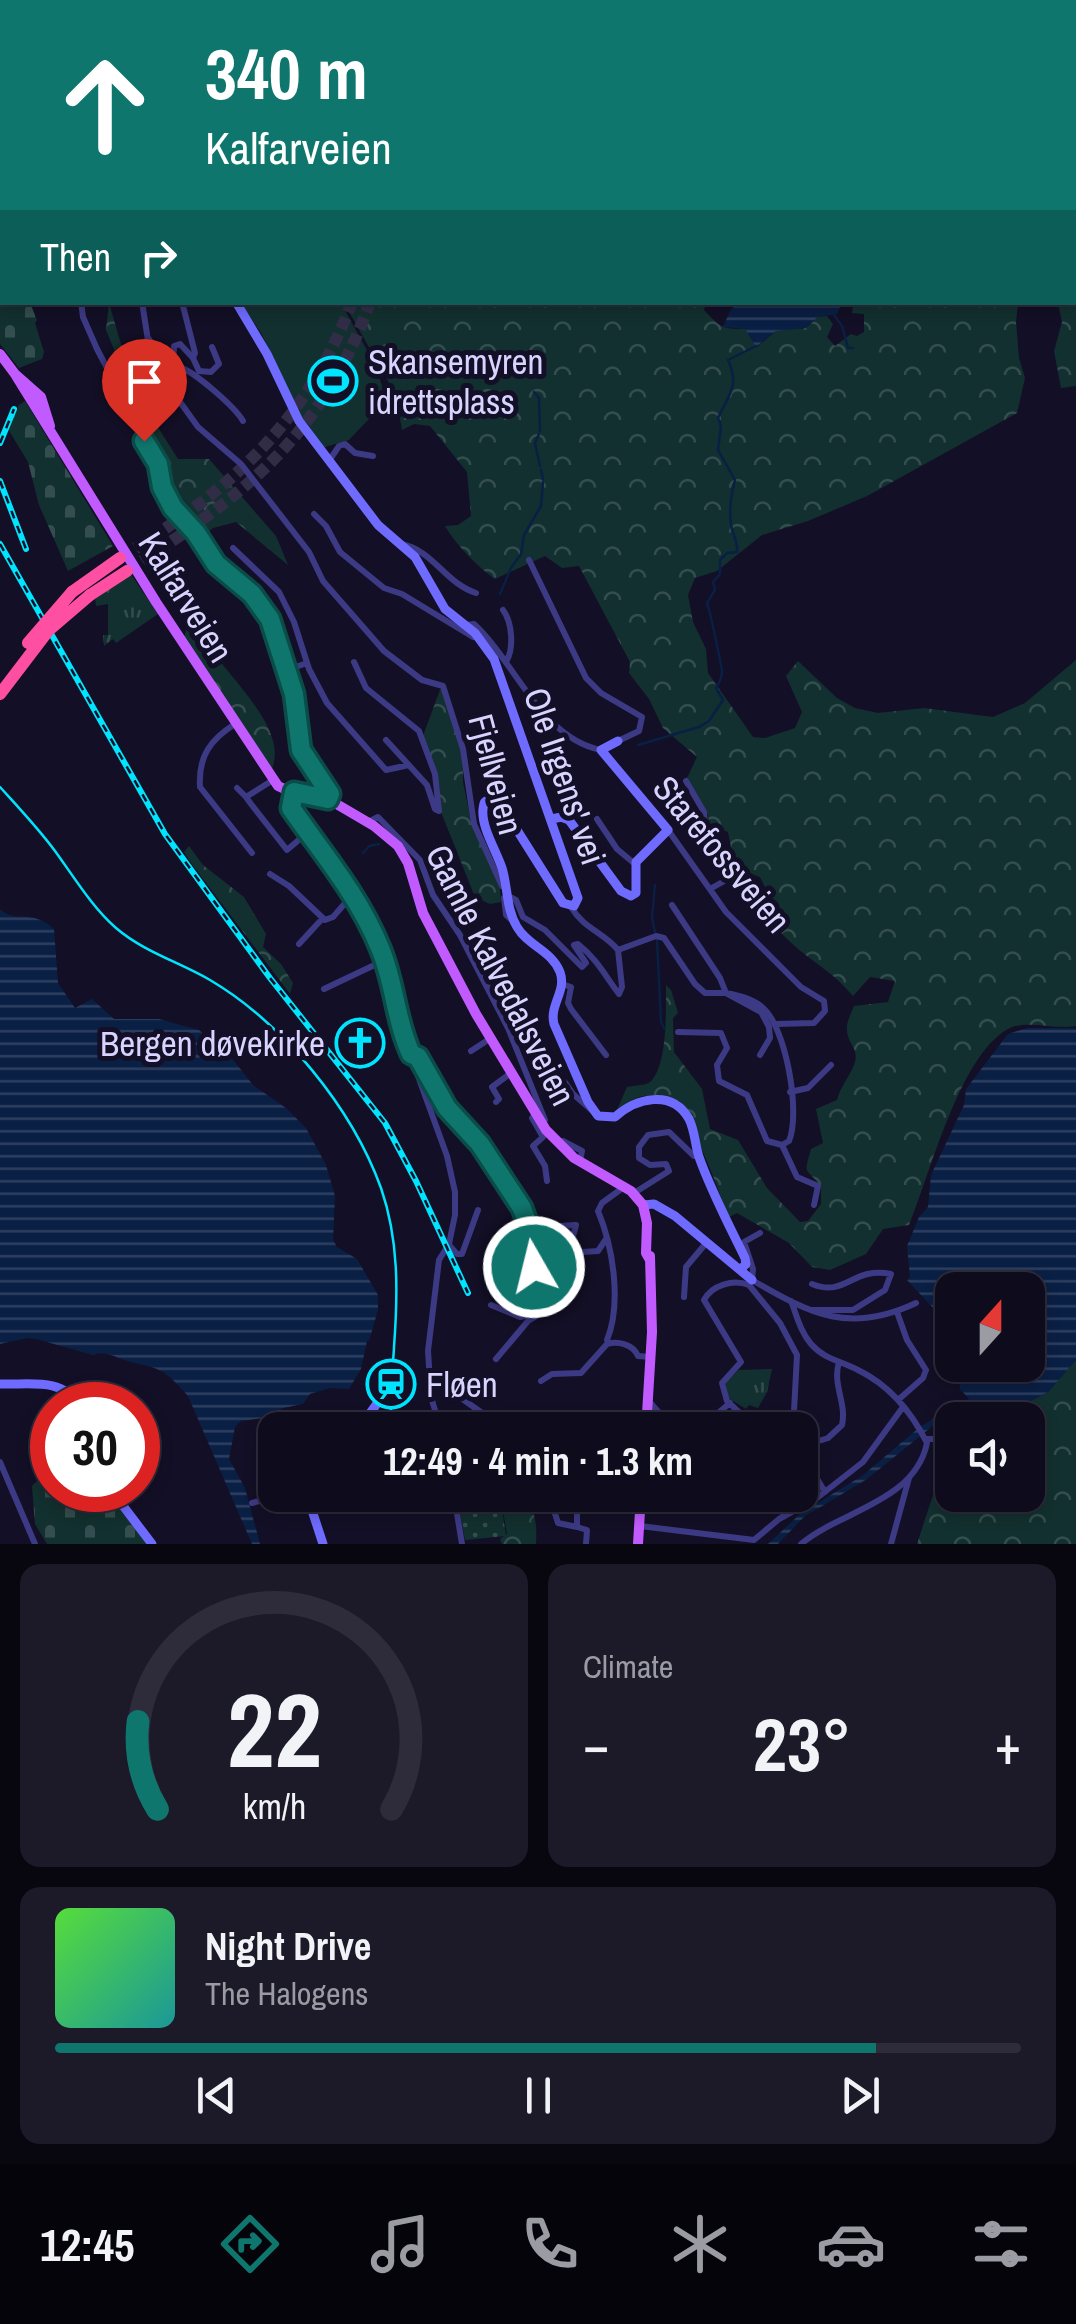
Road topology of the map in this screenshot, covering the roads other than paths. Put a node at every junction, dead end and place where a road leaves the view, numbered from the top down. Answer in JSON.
{"nodes":[{"id":1,"x":81,"y":305,"type":"edge"},
{"id":2,"x":143,"y":305,"type":"edge"},
{"id":3,"x":183,"y":305,"type":"edge"},
{"id":4,"x":238,"y":305,"type":"edge"},
{"id":5,"x":149,"y":338,"type":"junction"},
{"id":6,"x":212,"y":346,"type":"dead end"},
{"id":7,"x":150,"y":351,"type":"junction"},
{"id":8,"x":0,"y":354,"type":"edge"},
{"id":9,"x":193,"y":358,"type":"junction"},
{"id":10,"x":173,"y":365,"type":"junction"},
{"id":11,"x":170,"y":402,"type":"dead end"},
{"id":12,"x":243,"y":421,"type":"dead end"},
{"id":13,"x":374,"y":456,"type":"dead end"},
{"id":14,"x":329,"y":460,"type":"junction"},
{"id":15,"x":314,"y":514,"type":"dead end"},
{"id":16,"x":400,"y":545,"type":"junction"},
{"id":17,"x":234,"y":548,"type":"dead end"},
{"id":18,"x":530,"y":560,"type":"dead end"},
{"id":19,"x":476,"y":593,"type":"dead end"},
{"id":20,"x":503,"y":610,"type":"dead end"},
{"id":21,"x":465,"y":626,"type":"junction"},
{"id":22,"x":479,"y":637,"type":"junction"},
{"id":23,"x":507,"y":660,"type":"junction"},
{"id":24,"x":354,"y":662,"type":"dead end"},
{"id":25,"x":308,"y":663,"type":"junction"},
{"id":26,"x":287,"y":670,"type":"junction"},
{"id":27,"x":0,"y":682,"type":"edge"},
{"id":28,"x":0,"y":694,"type":"edge"},
{"id":29,"x":236,"y":724,"type":"junction"},
{"id":30,"x":386,"y":740,"type":"dead end"},
{"id":31,"x":618,"y":741,"type":"junction"},
{"id":32,"x":601,"y":750,"type":"junction"},
{"id":33,"x":616,"y":764,"type":"junction"},
{"id":34,"x":409,"y":765,"type":"junction"},
{"id":35,"x":273,"y":780,"type":"junction"},
{"id":36,"x":686,"y":782,"type":"dead end"},
{"id":37,"x":237,"y":788,"type":"dead end"},
{"id":38,"x":289,"y":791,"type":"junction"},
{"id":39,"x":246,"y":798,"type":"junction"},
{"id":40,"x":328,"y":799,"type":"junction"},
{"id":41,"x":552,"y":819,"type":"junction"},
{"id":42,"x":597,"y":819,"type":"dead end"},
{"id":43,"x":368,"y":822,"type":"junction"},
{"id":44,"x":668,"y":830,"type":"junction"},
{"id":45,"x":308,"y":832,"type":"junction"},
{"id":46,"x":252,"y":853,"type":"dead end"},
{"id":47,"x":724,"y":861,"type":"junction"},
{"id":48,"x":636,"y":864,"type":"junction"},
{"id":49,"x":270,"y":874,"type":"dead end"},
{"id":50,"x":710,"y":889,"type":"junction"},
{"id":51,"x":353,"y":894,"type":"junction"},
{"id":52,"x":508,"y":896,"type":"junction"},
{"id":53,"x":748,"y":898,"type":"dead end"},
{"id":54,"x":672,"y":904,"type":"dead end"},
{"id":55,"x":571,"y":907,"type":"junction"},
{"id":56,"x":322,"y":920,"type":"junction"},
{"id":57,"x":515,"y":922,"type":"junction"},
{"id":58,"x":299,"y":944,"type":"dead end"},
{"id":59,"x":618,"y":950,"type":"junction"},
{"id":60,"x":385,"y":960,"type":"junction"},
{"id":61,"x":480,"y":974,"type":"junction"},
{"id":62,"x":562,"y":984,"type":"junction"},
{"id":63,"x":324,"y":989,"type":"dead end"},
{"id":64,"x":726,"y":992,"type":"junction"},
{"id":65,"x":776,"y":1024,"type":"junction"},
{"id":66,"x":678,"y":1032,"type":"dead end"},
{"id":67,"x":490,"y":1038,"type":"junction"},
{"id":68,"x":471,"y":1052,"type":"dead end"},
{"id":69,"x":411,"y":1054,"type":"junction"},
{"id":70,"x":606,"y":1055,"type":"dead end"},
{"id":71,"x":760,"y":1055,"type":"dead end"},
{"id":72,"x":831,"y":1065,"type":"dead end"},
{"id":73,"x":512,"y":1072,"type":"junction"},
{"id":74,"x":790,"y":1092,"type":"junction"},
{"id":75,"x":496,"y":1102,"type":"dead end"},
{"id":76,"x":536,"y":1113,"type":"junction"},
{"id":77,"x":596,"y":1114,"type":"junction"},
{"id":78,"x":782,"y":1145,"type":"junction"},
{"id":79,"x":698,"y":1156,"type":"junction"},
{"id":80,"x":579,"y":1162,"type":"junction"},
{"id":81,"x":547,"y":1181,"type":"dead end"},
{"id":82,"x":629,"y":1190,"type":"junction"},
{"id":83,"x":643,"y":1205,"type":"junction"},
{"id":84,"x":814,"y":1205,"type":"dead end"},
{"id":85,"x":518,"y":1206,"type":"junction"},
{"id":86,"x":478,"y":1210,"type":"dead end"},
{"id":87,"x":532,"y":1231,"type":"junction"},
{"id":88,"x":760,"y":1233,"type":"dead end"},
{"id":89,"x":606,"y":1238,"type":"junction"},
{"id":90,"x":706,"y":1242,"type":"junction"},
{"id":91,"x":449,"y":1244,"type":"junction"},
{"id":92,"x":570,"y":1248,"type":"junction"},
{"id":93,"x":740,"y":1270,"type":"junction"},
{"id":94,"x":502,"y":1271,"type":"dead end"},
{"id":95,"x":750,"y":1282,"type":"junction"},
{"id":96,"x":812,"y":1284,"type":"dead end"},
{"id":97,"x":684,"y":1297,"type":"dead end"},
{"id":98,"x":550,"y":1299,"type":"junction"},
{"id":99,"x":792,"y":1301,"type":"junction"},
{"id":100,"x":916,"y":1303,"type":"dead end"},
{"id":101,"x":492,"y":1305,"type":"dead end"},
{"id":102,"x":812,"y":1310,"type":"junction"},
{"id":103,"x":897,"y":1312,"type":"junction"},
{"id":104,"x":538,"y":1315,"type":"junction"},
{"id":105,"x":607,"y":1340,"type":"dead end"},
{"id":106,"x":651,"y":1357,"type":"junction"},
{"id":107,"x":496,"y":1359,"type":"dead end"},
{"id":108,"x":839,"y":1362,"type":"junction"},
{"id":109,"x":542,"y":1381,"type":"dead end"},
{"id":110,"x":0,"y":1384,"type":"edge"},
{"id":111,"x":430,"y":1384,"type":"junction"},
{"id":112,"x":30,"y":1385,"type":"edge"},
{"id":113,"x":648,"y":1399,"type":"junction"},
{"id":114,"x":730,"y":1403,"type":"junction"},
{"id":115,"x":900,"y":1404,"type":"junction"},
{"id":116,"x":376,"y":1405,"type":"dead end"},
{"id":117,"x":371,"y":1412,"type":"edge"},
{"id":118,"x":437,"y":1412,"type":"edge"},
{"id":119,"x":481,"y":1412,"type":"edge"},
{"id":120,"x":647,"y":1412,"type":"edge"},
{"id":121,"x":659,"y":1412,"type":"edge"},
{"id":122,"x":720,"y":1412,"type":"edge"},
{"id":123,"x":739,"y":1412,"type":"edge"},
{"id":124,"x":794,"y":1412,"type":"edge"},
{"id":125,"x":924,"y":1437,"type":"junction"},
{"id":126,"x":935,"y":1437,"type":"edge"},
{"id":127,"x":818,"y":1441,"type":"edge"},
{"id":128,"x":0,"y":1462,"type":"edge"},
{"id":129,"x":911,"y":1473,"type":"junction"},
{"id":130,"x":818,"y":1480,"type":"edge"},
{"id":131,"x":826,"y":1492,"type":"junction"},
{"id":132,"x":258,"y":1501,"type":"edge"},
{"id":133,"x":252,"y":1503,"type":"dead end"},
{"id":134,"x":128,"y":1512,"type":"edge"},
{"id":135,"x":313,"y":1512,"type":"edge"},
{"id":136,"x":457,"y":1512,"type":"edge"},
{"id":137,"x":554,"y":1512,"type":"edge"},
{"id":138,"x":577,"y":1512,"type":"edge"},
{"id":139,"x":640,"y":1512,"type":"edge"},
{"id":140,"x":784,"y":1512,"type":"edge"},
{"id":141,"x":783,"y":1517,"type":"junction"},
{"id":142,"x":639,"y":1526,"type":"junction"},
{"id":143,"x":577,"y":1527,"type":"junction"},
{"id":144,"x":34,"y":1544,"type":"edge"},
{"id":145,"x":152,"y":1544,"type":"edge"},
{"id":146,"x":324,"y":1544,"type":"edge"},
{"id":147,"x":462,"y":1544,"type":"edge"},
{"id":148,"x":586,"y":1544,"type":"edge"},
{"id":149,"x":638,"y":1544,"type":"edge"},
{"id":150,"x":801,"y":1544,"type":"edge"},
{"id":151,"x":890,"y":1544,"type":"edge"}],
"edges":[{"from":1,"to":26,"type":"street"},
{"from":2,"to":5,"type":"street","name":"Fjellveien"},
{"from":3,"to":9,"type":"street"},
{"from":4,"to":14,"type":"street","name":"Ole Irgens' vei"},
{"from":5,"to":7,"type":"street","name":"Fjellveien"},
{"from":5,"to":10,"type":"street"},
{"from":6,"to":9,"type":"street"},
{"from":7,"to":11,"type":"street","name":"Fjellveien"},
{"from":7,"to":57,"type":"street","name":"Fjellveien"},
{"from":8,"to":29,"type":"main road","name":"Kalfarveien"},
{"from":9,"to":10,"type":"street"},
{"from":10,"to":12,"type":"street"},
{"from":13,"to":14,"type":"street"},
{"from":14,"to":16,"type":"street","name":"Ole Irgens' vei"},
{"from":15,"to":22,"type":"street"},
{"from":16,"to":19,"type":"street","name":"Ole Irgens' vei"},
{"from":16,"to":21,"type":"street","name":"Ole Irgens' vei"},
{"from":17,"to":25,"type":"street"},
{"from":18,"to":31,"type":"street"},
{"from":20,"to":23,"type":"street"},
{"from":21,"to":22,"type":"street","name":"Ole Irgens' vei"},
{"from":21,"to":23,"type":"street","name":"Starefossveien"},
{"from":22,"to":41,"type":"street","name":"Ole Irgens' vei"},
{"from":23,"to":32,"type":"street","name":"Starefossveien"},
{"from":24,"to":34,"type":"street"},
{"from":25,"to":26,"type":"street"},
{"from":25,"to":34,"type":"street"},
{"from":26,"to":40,"type":"street"},
{"from":27,"to":28,"type":"highway","bridge":true},
{"from":29,"to":35,"type":"main road","name":"Kalfarveien"},
{"from":29,"to":46,"type":"street"},
{"from":30,"to":34,"type":"street"},
{"from":31,"to":32,"type":"street"},
{"from":31,"to":33,"type":"street"},
{"from":32,"to":33,"type":"street","name":"Starefossveien"},
{"from":33,"to":44,"type":"street","name":"Starefossveien"},
{"from":35,"to":38,"type":"main road","name":"Kalfarveien"},
{"from":35,"to":39,"type":"street"},
{"from":36,"to":47,"type":"street"},
{"from":37,"to":39,"type":"street"},
{"from":38,"to":40,"type":"main road"},
{"from":38,"to":45,"type":"street"},
{"from":39,"to":45,"type":"street"},
{"from":40,"to":43,"type":"main road"},
{"from":41,"to":48,"type":"street"},
{"from":41,"to":55,"type":"street","name":"Ole Irgens' vei"},
{"from":42,"to":48,"type":"street"},
{"from":43,"to":61,"type":"street","name":"Gamle Kalvedalsveien"},
{"from":43,"to":67,"type":"main road"},
{"from":44,"to":48,"type":"street"},
{"from":44,"to":50,"type":"street","name":"Starefossveien"},
{"from":45,"to":51,"type":"street"},
{"from":47,"to":50,"type":"street"},
{"from":47,"to":53,"type":"street"},
{"from":49,"to":56,"type":"street"},
{"from":50,"to":65,"type":"street","name":"Starefossveien"},
{"from":51,"to":56,"type":"street"},
{"from":51,"to":60,"type":"street"},
{"from":52,"to":55,"type":"street","name":"Ole Irgens' vei"},
{"from":52,"to":57,"type":"street","name":"Ole Irgens' vei"},
{"from":52,"to":59,"type":"street"},
{"from":54,"to":64,"type":"street","name":"Starefossveien"},
{"from":55,"to":59,"type":"street"},
{"from":56,"to":58,"type":"street"},
{"from":57,"to":62,"type":"street","name":"Fjellveien"},
{"from":59,"to":64,"type":"street"},
{"from":60,"to":63,"type":"street"},
{"from":60,"to":69,"type":"street"},
{"from":61,"to":77,"type":"street"},
{"from":61,"to":80,"type":"street","name":"Gamle Kalvedalsveien"},
{"from":62,"to":70,"type":"street"},
{"from":62,"to":77,"type":"street"},
{"from":64,"to":65,"type":"street"},
{"from":64,"to":71,"type":"street"},
{"from":65,"to":74,"type":"street"},
{"from":66,"to":78,"type":"street"},
{"from":67,"to":68,"type":"street"},
{"from":67,"to":73,"type":"main road"},
{"from":69,"to":85,"type":"street"},
{"from":69,"to":91,"type":"street"},
{"from":72,"to":74,"type":"street"},
{"from":73,"to":75,"type":"street"},
{"from":73,"to":76,"type":"main road"},
{"from":74,"to":78,"type":"street"},
{"from":76,"to":80,"type":"main road"},
{"from":76,"to":81,"type":"street"},
{"from":77,"to":79,"type":"street"},
{"from":78,"to":84,"type":"street"},
{"from":79,"to":82,"type":"street"},
{"from":79,"to":93,"type":"street"},
{"from":80,"to":82,"type":"main road"},
{"from":82,"to":83,"type":"main road"},
{"from":82,"to":89,"type":"street"},
{"from":83,"to":90,"type":"street"},
{"from":83,"to":106,"type":"main road"},
{"from":85,"to":87,"type":"street"},
{"from":85,"to":94,"type":"street"},
{"from":86,"to":91,"type":"street"},
{"from":87,"to":92,"type":"street"},
{"from":87,"to":98,"type":"street"},
{"from":88,"to":95,"type":"street"},
{"from":89,"to":92,"type":"street"},
{"from":89,"to":105,"type":"street"},
{"from":90,"to":93,"type":"street"},
{"from":90,"to":97,"type":"street"},
{"from":91,"to":111,"type":"street"},
{"from":92,"to":98,"type":"street"},
{"from":93,"to":95,"type":"street"},
{"from":95,"to":99,"type":"street"},
{"from":95,"to":114,"type":"street"},
{"from":95,"to":124,"type":"street"},
{"from":96,"to":102,"type":"street"},
{"from":98,"to":104,"type":"street"},
{"from":99,"to":102,"type":"street"},
{"from":99,"to":108,"type":"street"},
{"from":100,"to":103,"type":"street"},
{"from":101,"to":104,"type":"street"},
{"from":102,"to":103,"type":"street"},
{"from":103,"to":115,"type":"street"},
{"from":104,"to":107,"type":"street"},
{"from":106,"to":109,"type":"street"},
{"from":106,"to":113,"type":"main road"},
{"from":108,"to":115,"type":"street"},
{"from":108,"to":127,"type":"street"},
{"from":110,"to":112,"type":"street"},
{"from":111,"to":118,"type":"street"},
{"from":111,"to":119,"type":"street"},
{"from":113,"to":120,"type":"main road"},
{"from":113,"to":121,"type":"street"},
{"from":114,"to":122,"type":"street"},
{"from":114,"to":123,"type":"street"},
{"from":115,"to":125,"type":"street"},
{"from":115,"to":131,"type":"street"},
{"from":116,"to":117,"type":"street"},
{"from":125,"to":126,"type":"street"},
{"from":125,"to":129,"type":"street"},
{"from":128,"to":144,"type":"street"},
{"from":129,"to":150,"type":"street"},
{"from":129,"to":151,"type":"street"},
{"from":130,"to":131,"type":"street"},
{"from":131,"to":141,"type":"street"},
{"from":132,"to":133,"type":"street"},
{"from":134,"to":145,"type":"street"},
{"from":135,"to":146,"type":"street"},
{"from":136,"to":147,"type":"street"},
{"from":137,"to":143,"type":"street"},
{"from":138,"to":143,"type":"street"},
{"from":139,"to":142,"type":"main road"},
{"from":140,"to":141,"type":"street"},
{"from":141,"to":142,"type":"street"},
{"from":142,"to":149,"type":"main road"},
{"from":143,"to":148,"type":"street"}]}
